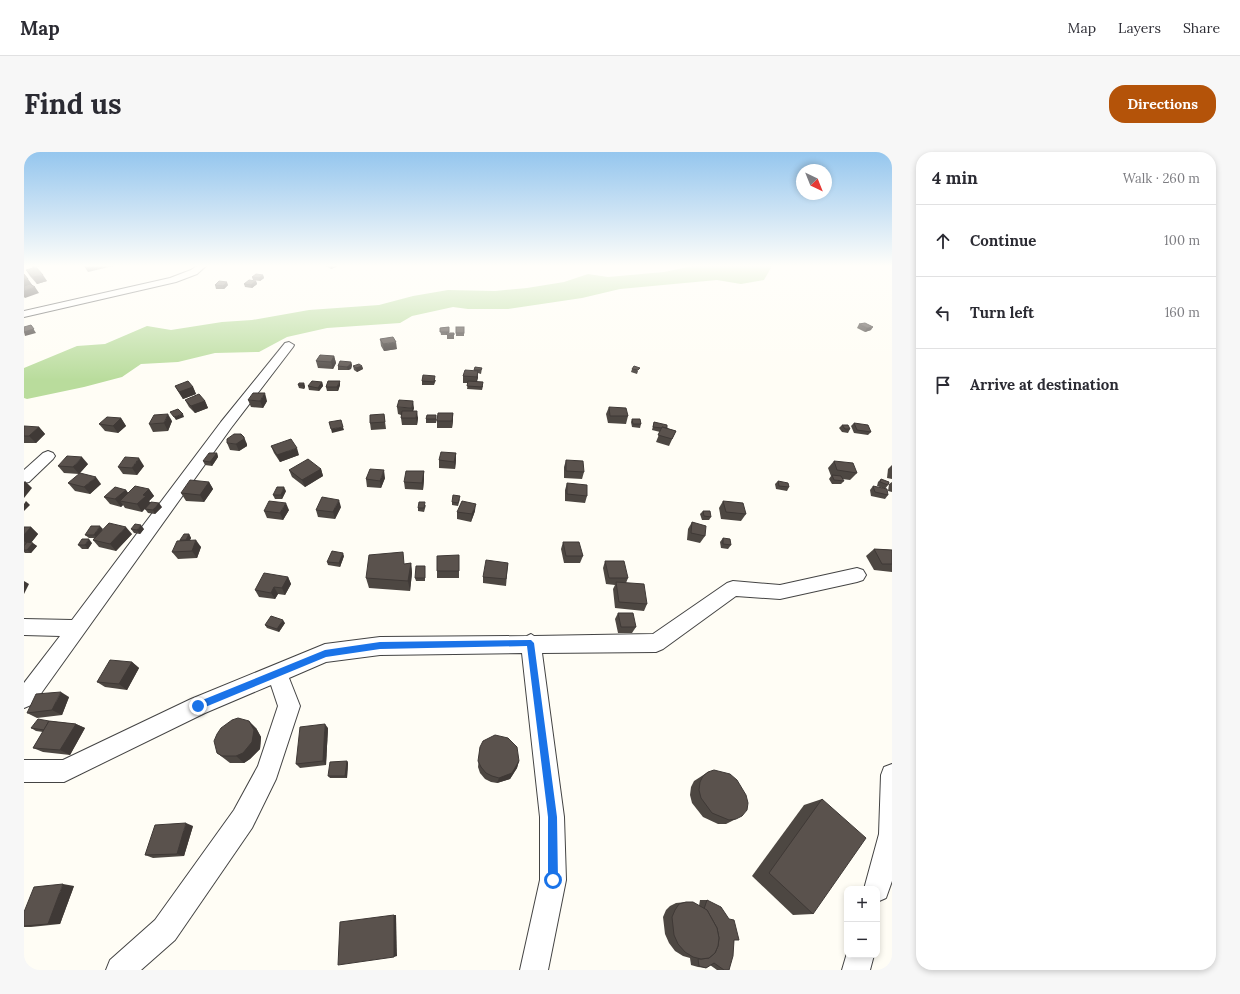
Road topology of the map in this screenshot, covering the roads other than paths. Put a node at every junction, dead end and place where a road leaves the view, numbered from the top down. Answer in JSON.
{"nodes":[{"id":1,"x":67,"y":304,"type":"edge"},
{"id":2,"x":24,"y":314,"type":"edge"},
{"id":3,"x":289,"y":345,"type":"dead end"},
{"id":4,"x":48,"y":456,"type":"dead end"},
{"id":5,"x":24,"y":478,"type":"edge"},
{"id":6,"x":857,"y":575,"type":"dead end"},
{"id":7,"x":24,"y":627,"type":"edge"},
{"id":8,"x":77,"y":628,"type":"junction"},
{"id":9,"x":531,"y":643,"type":"junction"},
{"id":10,"x":278,"y":673,"type":"junction"},
{"id":11,"x":24,"y":698,"type":"edge"},
{"id":12,"x":24,"y":772,"type":"edge"},
{"id":13,"x":892,"y":775,"type":"edge"},
{"id":14,"x":878,"y":886,"type":"edge"},
{"id":15,"x":859,"y":958,"type":"edge"},
{"id":16,"x":120,"y":970,"type":"edge"},
{"id":17,"x":534,"y":970,"type":"edge"},
{"id":18,"x":856,"y":970,"type":"edge"}],
"edges":[{"from":1,"to":2,"type":"street"},
{"from":3,"to":8,"type":"street"},
{"from":4,"to":5,"type":"street"},
{"from":6,"to":9,"type":"street"},
{"from":7,"to":8,"type":"street"},
{"from":8,"to":11,"type":"street"},
{"from":9,"to":10,"type":"street"},
{"from":9,"to":17,"type":"street"},
{"from":10,"to":12,"type":"street"},
{"from":10,"to":16,"type":"street"},
{"from":13,"to":14,"type":"street"},
{"from":15,"to":18,"type":"street"}]}
